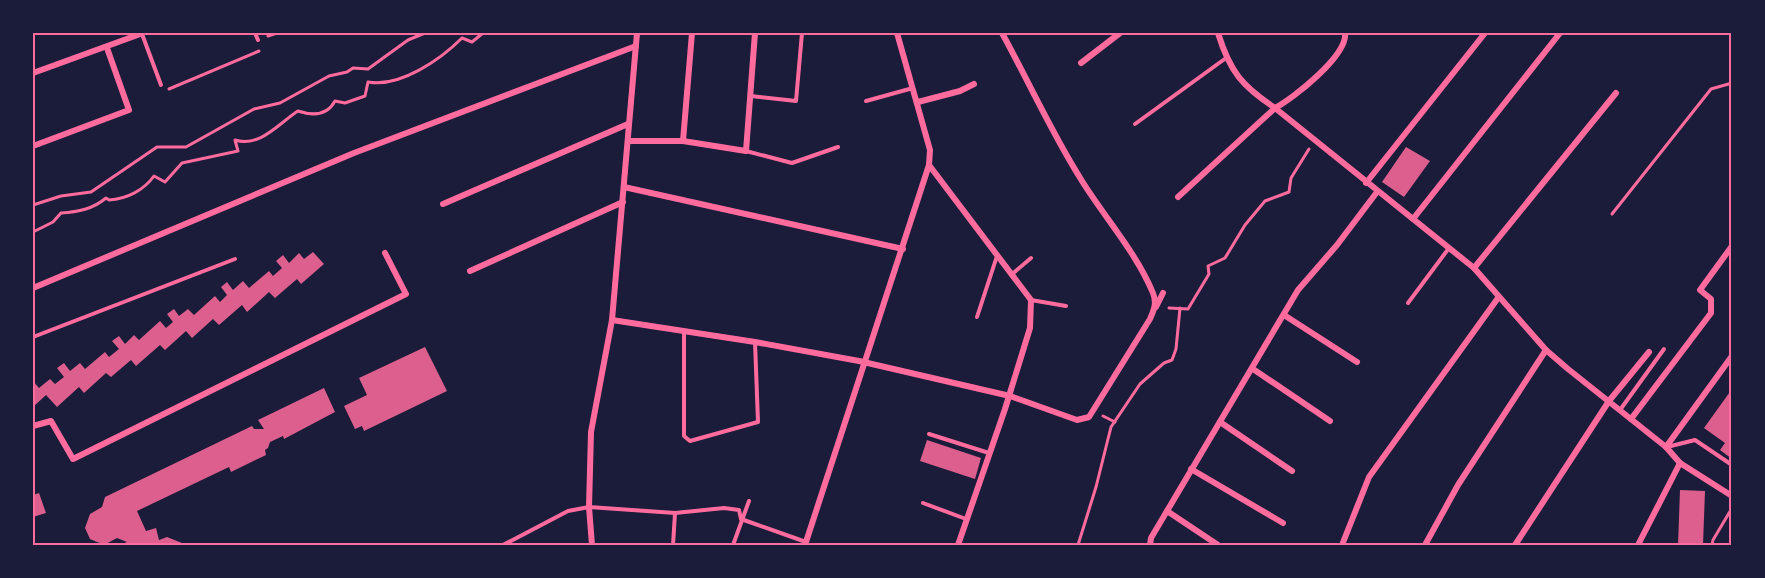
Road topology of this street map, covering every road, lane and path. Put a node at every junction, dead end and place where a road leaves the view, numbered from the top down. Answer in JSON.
{"nodes":[{"id":1,"x":143,"y":33,"type":"edge"},
{"id":2,"x":255,"y":33,"type":"edge"},
{"id":3,"x":277,"y":33,"type":"edge"},
{"id":4,"x":425,"y":33,"type":"edge"},
{"id":5,"x":483,"y":33,"type":"edge"},
{"id":6,"x":637,"y":33,"type":"edge"},
{"id":7,"x":693,"y":33,"type":"edge"},
{"id":8,"x":755,"y":33,"type":"edge"},
{"id":9,"x":802,"y":33,"type":"edge"},
{"id":10,"x":897,"y":33,"type":"edge"},
{"id":11,"x":1002,"y":33,"type":"edge"},
{"id":12,"x":1218,"y":33,"type":"edge"},
{"id":13,"x":1345,"y":33,"type":"edge"},
{"id":14,"x":1485,"y":33,"type":"edge"},
{"id":15,"x":1560,"y":33,"type":"edge"},
{"id":16,"x":1115,"y":34,"type":"edge"},
{"id":17,"x":258,"y":40,"type":"junction"},
{"id":18,"x":636,"y":46,"type":"junction"},
{"id":19,"x":107,"y":48,"type":"junction"},
{"id":20,"x":1226,"y":58,"type":"junction"},
{"id":21,"x":1082,"y":63,"type":"dead end"},
{"id":22,"x":33,"y":73,"type":"edge"},
{"id":23,"x":1732,"y":83,"type":"edge"},
{"id":24,"x":974,"y":84,"type":"dead end"},
{"id":25,"x":161,"y":85,"type":"joint"},
{"id":26,"x":914,"y":88,"type":"junction"},
{"id":27,"x":1616,"y":93,"type":"dead end"},
{"id":28,"x":750,"y":96,"type":"junction"},
{"id":29,"x":866,"y":101,"type":"dead end"},
{"id":30,"x":918,"y":102,"type":"junction"},
{"id":31,"x":1275,"y":108,"type":"junction"},
{"id":32,"x":628,"y":124,"type":"junction"},
{"id":33,"x":1136,"y":124,"type":"dead end"},
{"id":34,"x":1308,"y":136,"type":"junction"},
{"id":35,"x":628,"y":141,"type":"junction"},
{"id":36,"x":683,"y":141,"type":"junction"},
{"id":37,"x":33,"y":146,"type":"edge"},
{"id":38,"x":838,"y":147,"type":"dead end"},
{"id":39,"x":746,"y":151,"type":"junction"},
{"id":40,"x":929,"y":165,"type":"junction"},
{"id":41,"x":1366,"y":183,"type":"junction"},
{"id":42,"x":624,"y":187,"type":"junction"},
{"id":43,"x":1377,"y":192,"type":"junction"},
{"id":44,"x":1178,"y":197,"type":"dead end"},
{"id":45,"x":623,"y":202,"type":"junction"},
{"id":46,"x":443,"y":204,"type":"dead end"},
{"id":47,"x":33,"y":205,"type":"edge"},
{"id":48,"x":1612,"y":214,"type":"dead end"},
{"id":49,"x":1413,"y":219,"type":"junction"},
{"id":50,"x":33,"y":232,"type":"edge"},
{"id":51,"x":1732,"y":246,"type":"edge"},
{"id":52,"x":1449,"y":248,"type":"junction"},
{"id":53,"x":903,"y":249,"type":"junction"},
{"id":54,"x":385,"y":253,"type":"dead end"},
{"id":55,"x":997,"y":256,"type":"junction"},
{"id":56,"x":1031,"y":258,"type":"dead end"},
{"id":57,"x":235,"y":259,"type":"dead end"},
{"id":58,"x":1474,"y":268,"type":"junction"},
{"id":59,"x":470,"y":271,"type":"dead end"},
{"id":60,"x":1011,"y":275,"type":"junction"},
{"id":61,"x":33,"y":288,"type":"edge"},
{"id":62,"x":1163,"y":293,"type":"dead end"},
{"id":63,"x":1498,"y":298,"type":"junction"},
{"id":64,"x":1031,"y":300,"type":"junction"},
{"id":65,"x":1408,"y":303,"type":"dead end"},
{"id":66,"x":1066,"y":306,"type":"dead end"},
{"id":67,"x":1155,"y":308,"type":"junction"},
{"id":68,"x":1180,"y":308,"type":"junction"},
{"id":69,"x":1284,"y":315,"type":"junction"},
{"id":70,"x":977,"y":317,"type":"dead end"},
{"id":71,"x":612,"y":320,"type":"junction"},
{"id":72,"x":684,"y":333,"type":"junction"},
{"id":73,"x":33,"y":337,"type":"edge"},
{"id":74,"x":756,"y":342,"type":"junction"},
{"id":75,"x":1664,"y":349,"type":"dead end"},
{"id":76,"x":1546,"y":350,"type":"junction"},
{"id":77,"x":1649,"y":352,"type":"dead end"},
{"id":78,"x":1732,"y":356,"type":"edge"},
{"id":79,"x":1357,"y":362,"type":"dead end"},
{"id":80,"x":865,"y":364,"type":"junction"},
{"id":81,"x":1253,"y":369,"type":"junction"},
{"id":82,"x":1010,"y":396,"type":"junction"},
{"id":83,"x":1609,"y":401,"type":"junction"},
{"id":84,"x":1620,"y":410,"type":"junction"},
{"id":85,"x":1631,"y":419,"type":"junction"},
{"id":86,"x":1330,"y":421,"type":"dead end"},
{"id":87,"x":1220,"y":423,"type":"junction"},
{"id":88,"x":33,"y":426,"type":"edge"},
{"id":89,"x":929,"y":434,"type":"dead end"},
{"id":90,"x":1666,"y":447,"type":"junction"},
{"id":91,"x":990,"y":454,"type":"junction"},
{"id":92,"x":1680,"y":463,"type":"junction"},
{"id":93,"x":1732,"y":465,"type":"edge"},
{"id":94,"x":1191,"y":469,"type":"junction"},
{"id":95,"x":1292,"y":471,"type":"dead end"},
{"id":96,"x":1732,"y":496,"type":"edge"},
{"id":97,"x":749,"y":501,"type":"dead end"},
{"id":98,"x":923,"y":503,"type":"dead end"},
{"id":99,"x":588,"y":507,"type":"junction"},
{"id":100,"x":1732,"y":508,"type":"edge"},
{"id":101,"x":1167,"y":511,"type":"junction"},
{"id":102,"x":675,"y":513,"type":"junction"},
{"id":103,"x":741,"y":519,"type":"junction"},
{"id":104,"x":967,"y":519,"type":"junction"},
{"id":105,"x":1283,"y":523,"type":"dead end"},
{"id":106,"x":805,"y":543,"type":"edge"},
{"id":107,"x":502,"y":545,"type":"edge"},
{"id":108,"x":592,"y":545,"type":"edge"},
{"id":109,"x":673,"y":545,"type":"edge"},
{"id":110,"x":733,"y":545,"type":"edge"},
{"id":111,"x":958,"y":545,"type":"edge"},
{"id":112,"x":1078,"y":545,"type":"edge"},
{"id":113,"x":1150,"y":545,"type":"edge"},
{"id":114,"x":1218,"y":545,"type":"edge"},
{"id":115,"x":1342,"y":545,"type":"edge"},
{"id":116,"x":1425,"y":545,"type":"edge"},
{"id":117,"x":1515,"y":545,"type":"edge"},
{"id":118,"x":1638,"y":545,"type":"edge"},
{"id":119,"x":1712,"y":545,"type":"edge"}],
"edges":[{"from":1,"to":19,"type":"street"},
{"from":1,"to":25,"type":"lane"},
{"from":2,"to":17,"type":"lane"},
{"from":3,"to":17,"type":"path"},
{"from":4,"to":47,"type":"path"},
{"from":5,"to":50,"type":"path"},
{"from":6,"to":18,"type":"street"},
{"from":7,"to":36,"type":"street"},
{"from":8,"to":28,"type":"street"},
{"from":9,"to":28,"type":"lane"},
{"from":10,"to":26,"type":"street"},
{"from":11,"to":67,"type":"street"},
{"from":12,"to":20,"type":"street"},
{"from":13,"to":31,"type":"street"},
{"from":14,"to":41,"type":"street"},
{"from":15,"to":49,"type":"street"},
{"from":16,"to":21,"type":"street"},
{"from":17,"to":25,"type":"path"},
{"from":18,"to":32,"type":"street"},
{"from":18,"to":61,"type":"street"},
{"from":19,"to":22,"type":"street"},
{"from":19,"to":37,"type":"street"},
{"from":20,"to":31,"type":"street"},
{"from":20,"to":33,"type":"lane"},
{"from":23,"to":48,"type":"path"},
{"from":24,"to":30,"type":"street"},
{"from":26,"to":29,"type":"lane"},
{"from":26,"to":30,"type":"street"},
{"from":27,"to":58,"type":"street"},
{"from":28,"to":39,"type":"street"},
{"from":30,"to":40,"type":"street"},
{"from":31,"to":34,"type":"street"},
{"from":31,"to":44,"type":"street"},
{"from":32,"to":35,"type":"street"},
{"from":32,"to":46,"type":"street"},
{"from":34,"to":41,"type":"street"},
{"from":34,"to":68,"type":"path"},
{"from":35,"to":36,"type":"street"},
{"from":35,"to":42,"type":"street"},
{"from":36,"to":39,"type":"street"},
{"from":38,"to":39,"type":"lane"},
{"from":40,"to":53,"type":"street"},
{"from":40,"to":55,"type":"street"},
{"from":41,"to":43,"type":"street"},
{"from":42,"to":45,"type":"street"},
{"from":42,"to":53,"type":"street"},
{"from":43,"to":49,"type":"street"},
{"from":43,"to":69,"type":"street"},
{"from":45,"to":59,"type":"street"},
{"from":45,"to":71,"type":"street"},
{"from":49,"to":52,"type":"street"},
{"from":51,"to":85,"type":"street"},
{"from":52,"to":58,"type":"street"},
{"from":52,"to":65,"type":"lane"},
{"from":53,"to":80,"type":"street"},
{"from":54,"to":88,"type":"street"},
{"from":55,"to":60,"type":"street"},
{"from":55,"to":70,"type":"lane"},
{"from":56,"to":60,"type":"lane"},
{"from":57,"to":73,"type":"lane"},
{"from":58,"to":63,"type":"street"},
{"from":60,"to":64,"type":"street"},
{"from":62,"to":67,"type":"street"},
{"from":63,"to":76,"type":"street"},
{"from":63,"to":115,"type":"street"},
{"from":64,"to":66,"type":"lane"},
{"from":64,"to":82,"type":"street"},
{"from":67,"to":68,"type":"path"},
{"from":67,"to":82,"type":"street"},
{"from":68,"to":112,"type":"path"},
{"from":69,"to":79,"type":"street"},
{"from":69,"to":81,"type":"street"},
{"from":71,"to":72,"type":"street"},
{"from":71,"to":99,"type":"street"},
{"from":72,"to":74,"type":"street"},
{"from":72,"to":74,"type":"lane"},
{"from":74,"to":80,"type":"street"},
{"from":75,"to":84,"type":"lane"},
{"from":76,"to":83,"type":"street"},
{"from":76,"to":116,"type":"street"},
{"from":77,"to":83,"type":"street"},
{"from":78,"to":90,"type":"street"},
{"from":80,"to":82,"type":"street"},
{"from":80,"to":106,"type":"street"},
{"from":81,"to":86,"type":"street"},
{"from":81,"to":87,"type":"street"},
{"from":82,"to":91,"type":"street"},
{"from":83,"to":84,"type":"street"},
{"from":83,"to":117,"type":"street"},
{"from":84,"to":85,"type":"street"},
{"from":85,"to":90,"type":"street"},
{"from":87,"to":94,"type":"street"},
{"from":87,"to":95,"type":"street"},
{"from":89,"to":91,"type":"lane"},
{"from":90,"to":92,"type":"street"},
{"from":90,"to":93,"type":"lane"},
{"from":91,"to":104,"type":"street"},
{"from":92,"to":96,"type":"street"},
{"from":92,"to":118,"type":"street"},
{"from":94,"to":101,"type":"street"},
{"from":94,"to":105,"type":"street"},
{"from":97,"to":103,"type":"lane"},
{"from":98,"to":104,"type":"lane"},
{"from":99,"to":102,"type":"lane"},
{"from":99,"to":107,"type":"lane"},
{"from":99,"to":108,"type":"street"},
{"from":100,"to":119,"type":"path"},
{"from":101,"to":113,"type":"street"},
{"from":101,"to":114,"type":"street"},
{"from":102,"to":103,"type":"lane"},
{"from":102,"to":109,"type":"lane"},
{"from":103,"to":106,"type":"lane"},
{"from":103,"to":110,"type":"lane"},
{"from":104,"to":111,"type":"street"}]}
